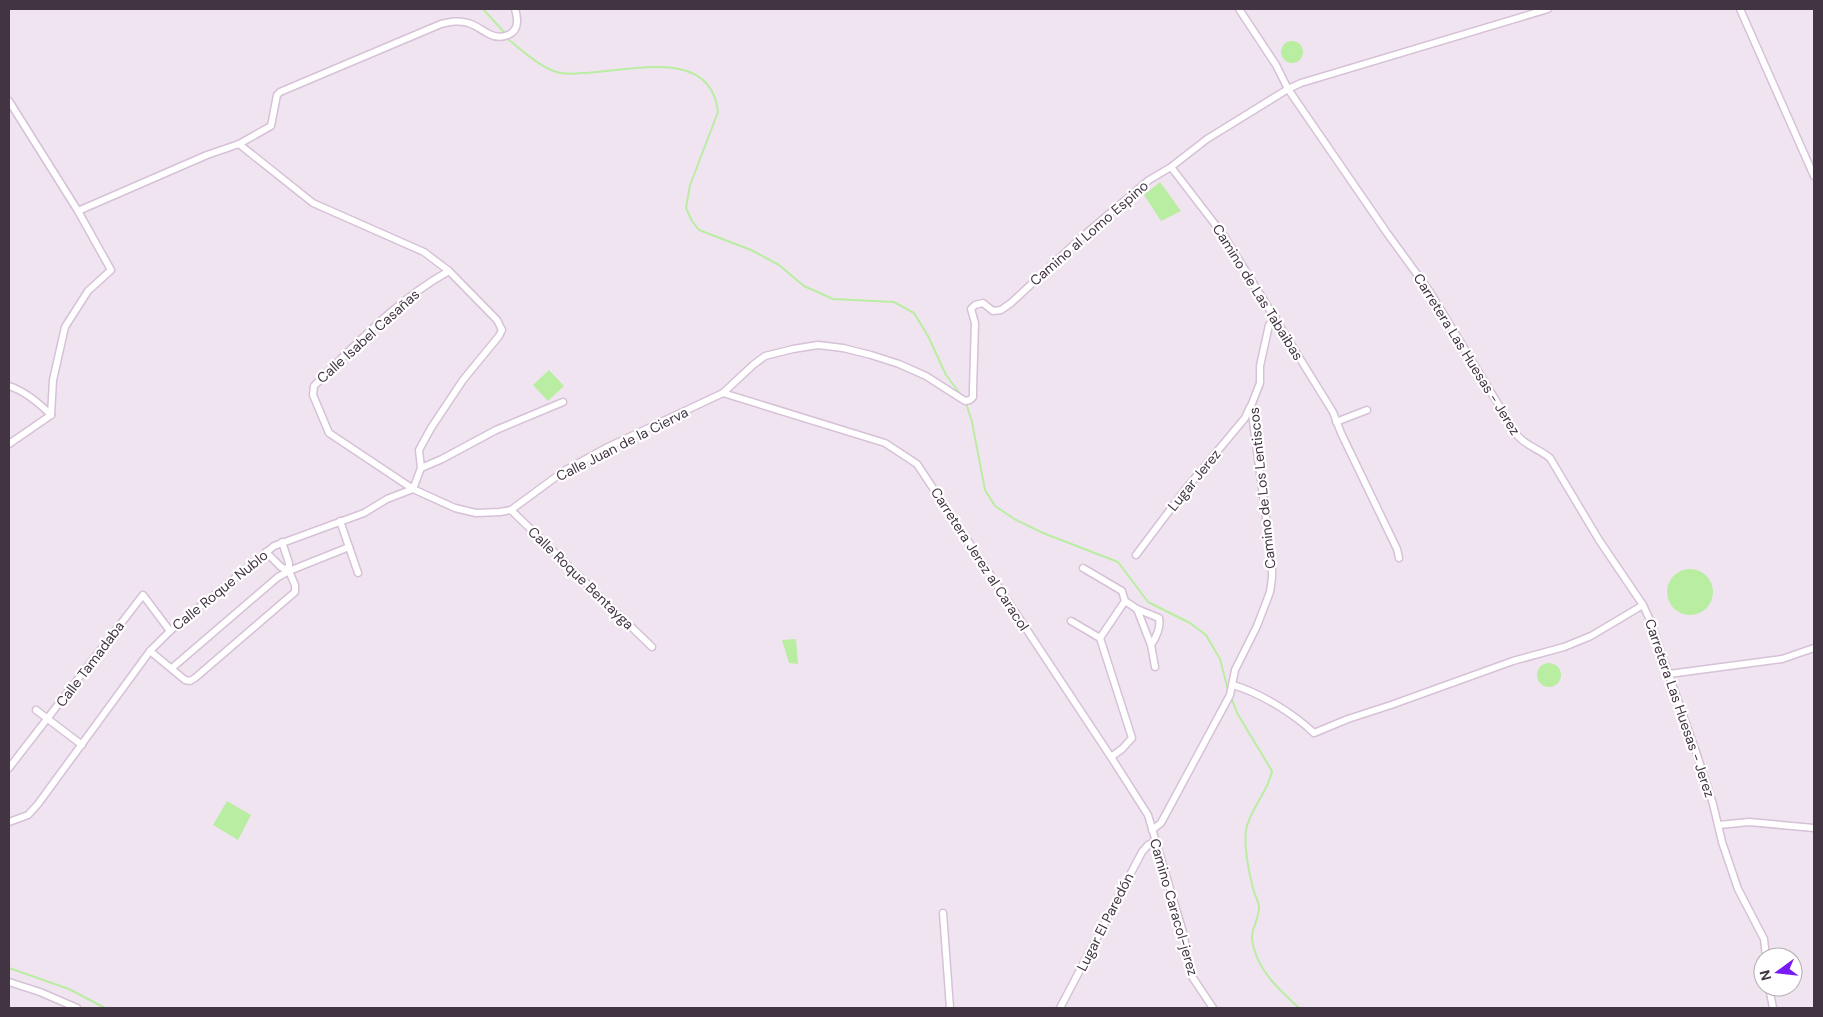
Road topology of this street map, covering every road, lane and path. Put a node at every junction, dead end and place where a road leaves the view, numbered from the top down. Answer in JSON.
{"nodes":[{"id":1,"x":515,"y":9,"type":"edge"},
{"id":2,"x":1239,"y":9,"type":"edge"},
{"id":3,"x":1548,"y":9,"type":"edge"},
{"id":4,"x":1740,"y":9,"type":"edge"},
{"id":5,"x":1288,"y":89,"type":"junction"},
{"id":6,"x":9,"y":102,"type":"edge"},
{"id":7,"x":239,"y":144,"type":"junction"},
{"id":8,"x":1171,"y":167,"type":"junction"},
{"id":9,"x":1814,"y":176,"type":"edge"},
{"id":10,"x":78,"y":211,"type":"junction"},
{"id":11,"x":449,"y":271,"type":"junction"},
{"id":12,"x":1276,"y":318,"type":"junction"},
{"id":13,"x":12,"y":387,"type":"edge"},
{"id":14,"x":9,"y":393,"type":"edge"},
{"id":15,"x":723,"y":393,"type":"junction"},
{"id":16,"x":563,"y":402,"type":"dead end"},
{"id":17,"x":1251,"y":406,"type":"junction"},
{"id":18,"x":1367,"y":410,"type":"dead end"},
{"id":19,"x":51,"y":415,"type":"junction"},
{"id":20,"x":1336,"y":422,"type":"junction"},
{"id":21,"x":9,"y":444,"type":"edge"},
{"id":22,"x":421,"y":468,"type":"junction"},
{"id":23,"x":413,"y":489,"type":"junction"},
{"id":24,"x":511,"y":510,"type":"junction"},
{"id":25,"x":340,"y":521,"type":"junction"},
{"id":26,"x":282,"y":542,"type":"junction"},
{"id":27,"x":350,"y":547,"type":"junction"},
{"id":28,"x":266,"y":552,"type":"junction"},
{"id":29,"x":1136,"y":555,"type":"dead end"},
{"id":30,"x":1399,"y":558,"type":"dead end"},
{"id":31,"x":1083,"y":568,"type":"dead end"},
{"id":32,"x":289,"y":571,"type":"junction"},
{"id":33,"x":358,"y":573,"type":"dead end"},
{"id":34,"x":1125,"y":601,"type":"junction"},
{"id":35,"x":1643,"y":605,"type":"junction"},
{"id":36,"x":1137,"y":609,"type":"junction"},
{"id":37,"x":1071,"y":621,"type":"dead end"},
{"id":38,"x":170,"y":631,"type":"junction"},
{"id":39,"x":1100,"y":638,"type":"junction"},
{"id":40,"x":1151,"y":645,"type":"junction"},
{"id":41,"x":652,"y":647,"type":"dead end"},
{"id":42,"x":1814,"y":648,"type":"edge"},
{"id":43,"x":150,"y":650,"type":"junction"},
{"id":44,"x":1155,"y":667,"type":"dead end"},
{"id":45,"x":172,"y":668,"type":"junction"},
{"id":46,"x":1669,"y":674,"type":"junction"},
{"id":47,"x":1233,"y":684,"type":"junction"},
{"id":48,"x":36,"y":710,"type":"dead end"},
{"id":49,"x":48,"y":719,"type":"junction"},
{"id":50,"x":82,"y":745,"type":"junction"},
{"id":51,"x":1111,"y":757,"type":"junction"},
{"id":52,"x":9,"y":768,"type":"edge"},
{"id":53,"x":9,"y":822,"type":"edge"},
{"id":54,"x":1719,"y":825,"type":"junction"},
{"id":55,"x":1814,"y":828,"type":"edge"},
{"id":56,"x":1152,"y":830,"type":"junction"},
{"id":57,"x":1156,"y":841,"type":"junction"},
{"id":58,"x":943,"y":913,"type":"dead end"},
{"id":59,"x":1765,"y":947,"type":"edge"},
{"id":60,"x":9,"y":982,"type":"edge"},
{"id":61,"x":77,"y":1008,"type":"edge"},
{"id":62,"x":950,"y":1008,"type":"edge"},
{"id":63,"x":1060,"y":1008,"type":"edge"},
{"id":64,"x":1212,"y":1008,"type":"edge"}],
"edges":[{"from":1,"to":7,"type":"street"},
{"from":2,"to":5,"type":"street","name":"Carretera Las Huesas - Jerez"},
{"from":3,"to":5,"type":"street","name":"Camino al Lomo Espino"},
{"from":4,"to":9,"type":"street"},
{"from":5,"to":8,"type":"street","name":"Camino al Lomo Espino"},
{"from":5,"to":35,"type":"street","name":"Carretera Las Huesas - Jerez"},
{"from":6,"to":10,"type":"street"},
{"from":7,"to":10,"type":"street"},
{"from":7,"to":11,"type":"street"},
{"from":8,"to":12,"type":"street","name":"Camino de Las Tabaibas"},
{"from":8,"to":15,"type":"street","name":"Camino al Lomo Espino"},
{"from":10,"to":19,"type":"street"},
{"from":11,"to":22,"type":"street"},
{"from":11,"to":23,"type":"street","name":"Calle Isabel Casañas"},
{"from":12,"to":17,"type":"street","name":"Camino de Los Lentiscos"},
{"from":12,"to":20,"type":"street","name":"Camino de Las Tabaibas"},
{"from":13,"to":14,"type":"street"},
{"from":13,"to":19,"type":"street"},
{"from":15,"to":24,"type":"street","name":"Calle Juan de la Cierva"},
{"from":15,"to":51,"type":"street","name":"Carretera Jerez al Caracol"},
{"from":16,"to":22,"type":"street"},
{"from":17,"to":29,"type":"street","name":"Lugar Jerez"},
{"from":17,"to":47,"type":"street","name":"Camino de Los Lentiscos"},
{"from":18,"to":20,"type":"street"},
{"from":19,"to":21,"type":"street"},
{"from":20,"to":30,"type":"street","name":"Camino de Las Tabaibas"},
{"from":22,"to":23,"type":"street"},
{"from":23,"to":24,"type":"street"},
{"from":23,"to":25,"type":"street","name":"Calle Roque Nublo"},
{"from":24,"to":41,"type":"street","name":"Calle Roque Bentayga"},
{"from":25,"to":26,"type":"street","name":"Calle Roque Nublo"},
{"from":25,"to":27,"type":"street"},
{"from":26,"to":28,"type":"street","name":"Calle Roque Nublo"},
{"from":26,"to":32,"type":"street"},
{"from":27,"to":32,"type":"street"},
{"from":27,"to":33,"type":"street"},
{"from":28,"to":32,"type":"street"},
{"from":28,"to":38,"type":"street","name":"Calle Roque Nublo"},
{"from":31,"to":34,"type":"street"},
{"from":32,"to":45,"type":"street"},
{"from":32,"to":45,"type":"street"},
{"from":34,"to":36,"type":"street"},
{"from":34,"to":39,"type":"street"},
{"from":35,"to":46,"type":"street","name":"Carretera Las Huesas - Jerez"},
{"from":35,"to":47,"type":"street"},
{"from":36,"to":40,"type":"street"},
{"from":36,"to":40,"type":"street"},
{"from":37,"to":39,"type":"street"},
{"from":38,"to":43,"type":"street","name":"Calle Roque Nublo"},
{"from":38,"to":49,"type":"street","name":"Calle Tamadaba"},
{"from":39,"to":51,"type":"street"},
{"from":40,"to":44,"type":"street"},
{"from":42,"to":46,"type":"street"},
{"from":43,"to":45,"type":"street"},
{"from":43,"to":50,"type":"street","name":"Calle Roque Nublo"},
{"from":46,"to":54,"type":"street","name":"Carretera Las Huesas - Jerez"},
{"from":47,"to":56,"type":"street","name":"Camino de Los Lentiscos"},
{"from":48,"to":49,"type":"street"},
{"from":49,"to":50,"type":"street"},
{"from":49,"to":52,"type":"street","name":"Calle Tamadaba"},
{"from":50,"to":53,"type":"street","name":"Calle Roque Nublo"},
{"from":51,"to":56,"type":"street","name":"Carretera Jerez al Caracol"},
{"from":54,"to":55,"type":"street"},
{"from":54,"to":59,"type":"street","name":"Carretera Las Huesas - Jerez"},
{"from":56,"to":57,"type":"street","name":"Camino Caracol-jerez"},
{"from":57,"to":63,"type":"street","name":"Lugar El Paredón"},
{"from":57,"to":64,"type":"street","name":"Camino Caracol-jerez"},
{"from":58,"to":62,"type":"street"},
{"from":60,"to":61,"type":"street"}]}
